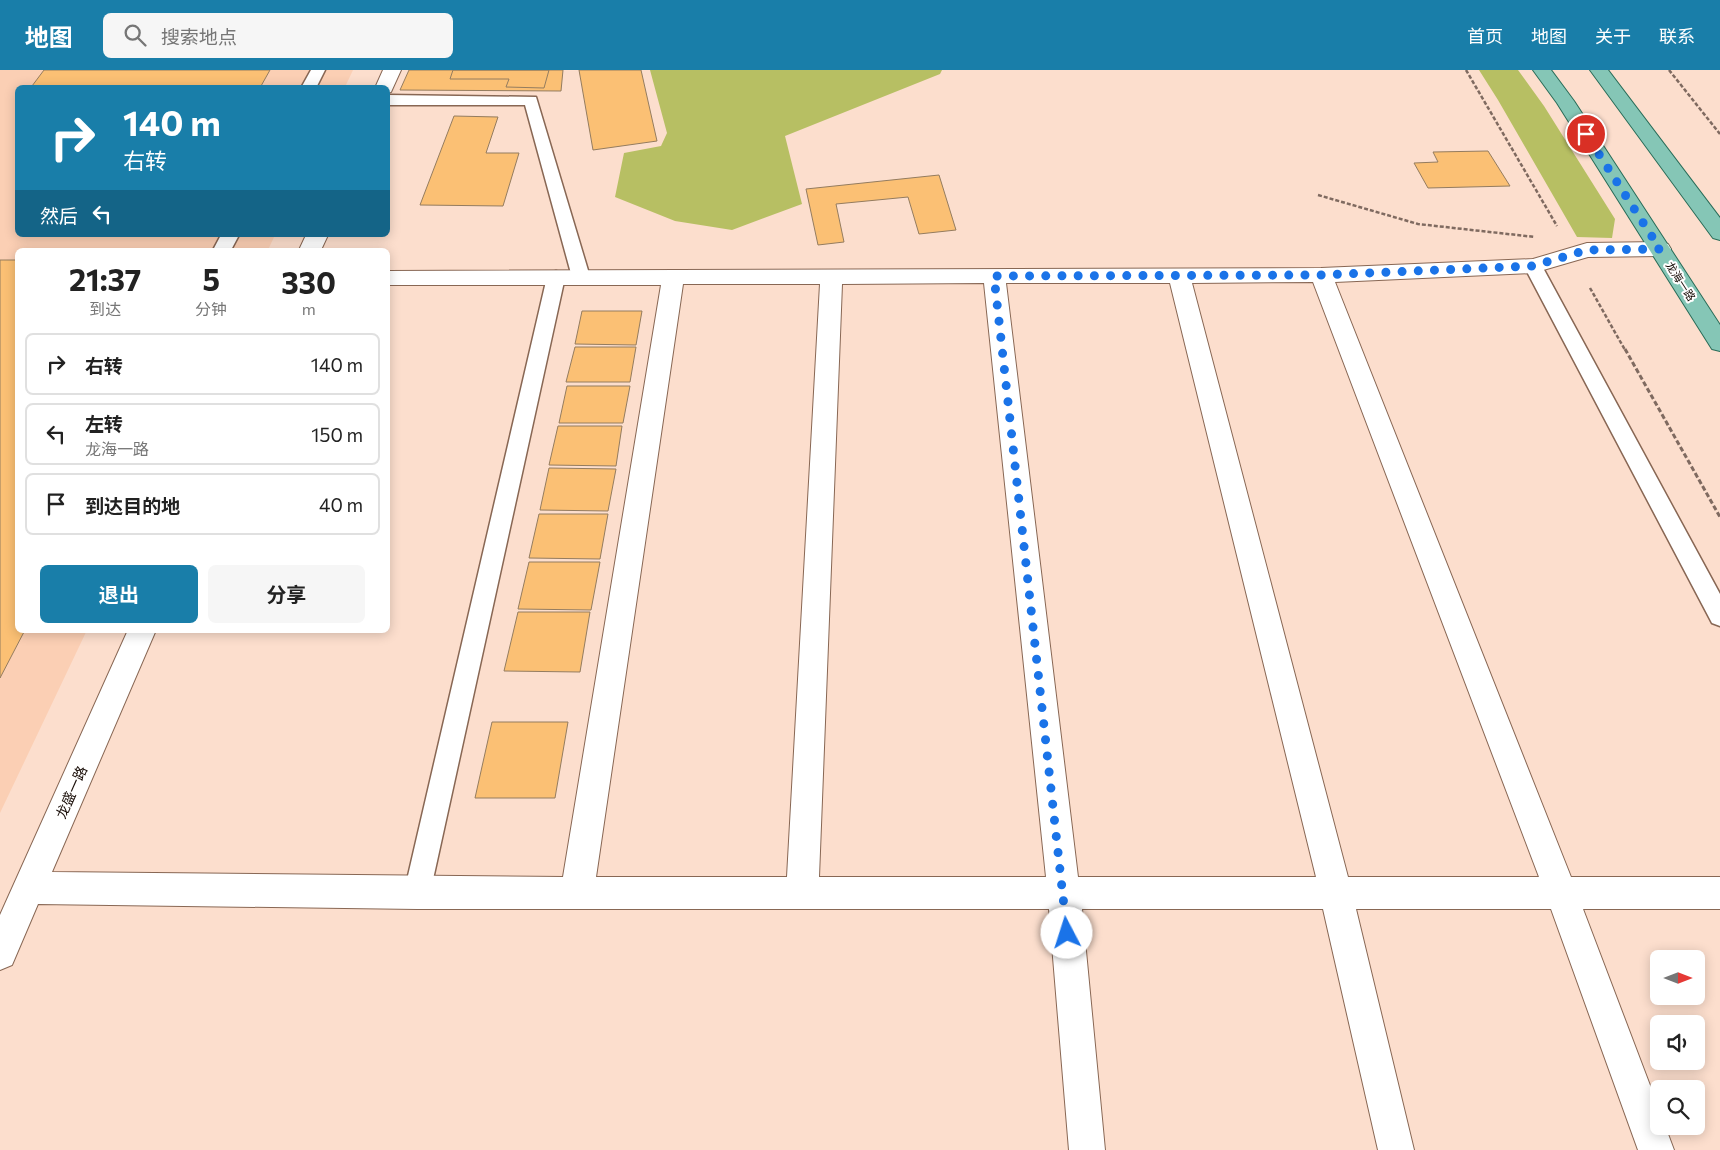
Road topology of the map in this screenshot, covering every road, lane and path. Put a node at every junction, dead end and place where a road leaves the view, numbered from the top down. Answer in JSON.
{"nodes":[{"id":1,"x":318,"y":70,"type":"edge"},
{"id":2,"x":392,"y":70,"type":"edge"},
{"id":3,"x":1466,"y":70,"type":"edge"},
{"id":4,"x":1542,"y":70,"type":"edge"},
{"id":5,"x":1599,"y":70,"type":"edge"},
{"id":6,"x":1669,"y":70,"type":"edge"},
{"id":7,"x":310,"y":85,"type":"edge"},
{"id":8,"x":385,"y":85,"type":"edge"},
{"id":9,"x":390,"y":100,"type":"edge"},
{"id":10,"x":1720,"y":134,"type":"edge"},
{"id":11,"x":1318,"y":195,"type":"dead end"},
{"id":12,"x":1557,"y":226,"type":"dead end"},
{"id":13,"x":1720,"y":233,"type":"edge"},
{"id":14,"x":1660,"y":249,"type":"junction"},
{"id":15,"x":1587,"y":250,"type":"junction"},
{"id":16,"x":1533,"y":266,"type":"junction"},
{"id":17,"x":1179,"y":275,"type":"junction"},
{"id":18,"x":1321,"y":275,"type":"junction"},
{"id":19,"x":831,"y":276,"type":"junction"},
{"id":20,"x":994,"y":276,"type":"junction"},
{"id":21,"x":556,"y":277,"type":"junction"},
{"id":22,"x":581,"y":277,"type":"junction"},
{"id":23,"x":673,"y":277,"type":"junction"},
{"id":24,"x":390,"y":278,"type":"edge"},
{"id":25,"x":1590,"y":288,"type":"dead end"},
{"id":26,"x":1720,"y":343,"type":"edge"},
{"id":27,"x":1720,"y":517,"type":"edge"},
{"id":28,"x":1720,"y":616,"type":"edge"},
{"id":29,"x":141,"y":633,"type":"edge"},
{"id":30,"x":29,"y":888,"type":"junction"},
{"id":31,"x":417,"y":893,"type":"junction"},
{"id":32,"x":578,"y":893,"type":"junction"},
{"id":33,"x":802,"y":893,"type":"junction"},
{"id":34,"x":1064,"y":893,"type":"junction"},
{"id":35,"x":1336,"y":893,"type":"junction"},
{"id":36,"x":1561,"y":893,"type":"junction"},
{"id":37,"x":1720,"y":893,"type":"edge"},
{"id":38,"x":0,"y":954,"type":"edge"},
{"id":39,"x":1086,"y":1150,"type":"edge"},
{"id":40,"x":1396,"y":1150,"type":"edge"},
{"id":41,"x":1656,"y":1150,"type":"edge"}],
"edges":[{"from":1,"to":7,"type":"lane"},
{"from":2,"to":8,"type":"street"},
{"from":3,"to":12,"type":"path"},
{"from":4,"to":14,"type":"main road","name":"龙海一路"},
{"from":5,"to":13,"type":"main road"},
{"from":6,"to":10,"type":"path"},
{"from":9,"to":22,"type":"lane"},
{"from":11,"to":15,"type":"path"},
{"from":14,"to":15,"type":"street"},
{"from":14,"to":26,"type":"main road","name":"龙海一路"},
{"from":15,"to":16,"type":"street"},
{"from":16,"to":18,"type":"street"},
{"from":16,"to":28,"type":"lane"},
{"from":17,"to":18,"type":"street"},
{"from":17,"to":20,"type":"street"},
{"from":17,"to":35,"type":"street"},
{"from":18,"to":36,"type":"street"},
{"from":19,"to":20,"type":"street"},
{"from":19,"to":23,"type":"street"},
{"from":19,"to":33,"type":"street"},
{"from":20,"to":34,"type":"street"},
{"from":21,"to":22,"type":"street"},
{"from":21,"to":24,"type":"street"},
{"from":21,"to":31,"type":"lane"},
{"from":22,"to":23,"type":"street"},
{"from":23,"to":32,"type":"street"},
{"from":25,"to":27,"type":"path"},
{"from":29,"to":30,"type":"street","name":"龙盛一路"},
{"from":30,"to":31,"type":"street"},
{"from":30,"to":38,"type":"street","name":"龙盛一路"},
{"from":31,"to":32,"type":"street"},
{"from":32,"to":33,"type":"street"},
{"from":33,"to":34,"type":"street"},
{"from":34,"to":35,"type":"street"},
{"from":34,"to":39,"type":"street"},
{"from":35,"to":36,"type":"street"},
{"from":35,"to":40,"type":"street"},
{"from":36,"to":37,"type":"street"},
{"from":36,"to":41,"type":"street"}]}
